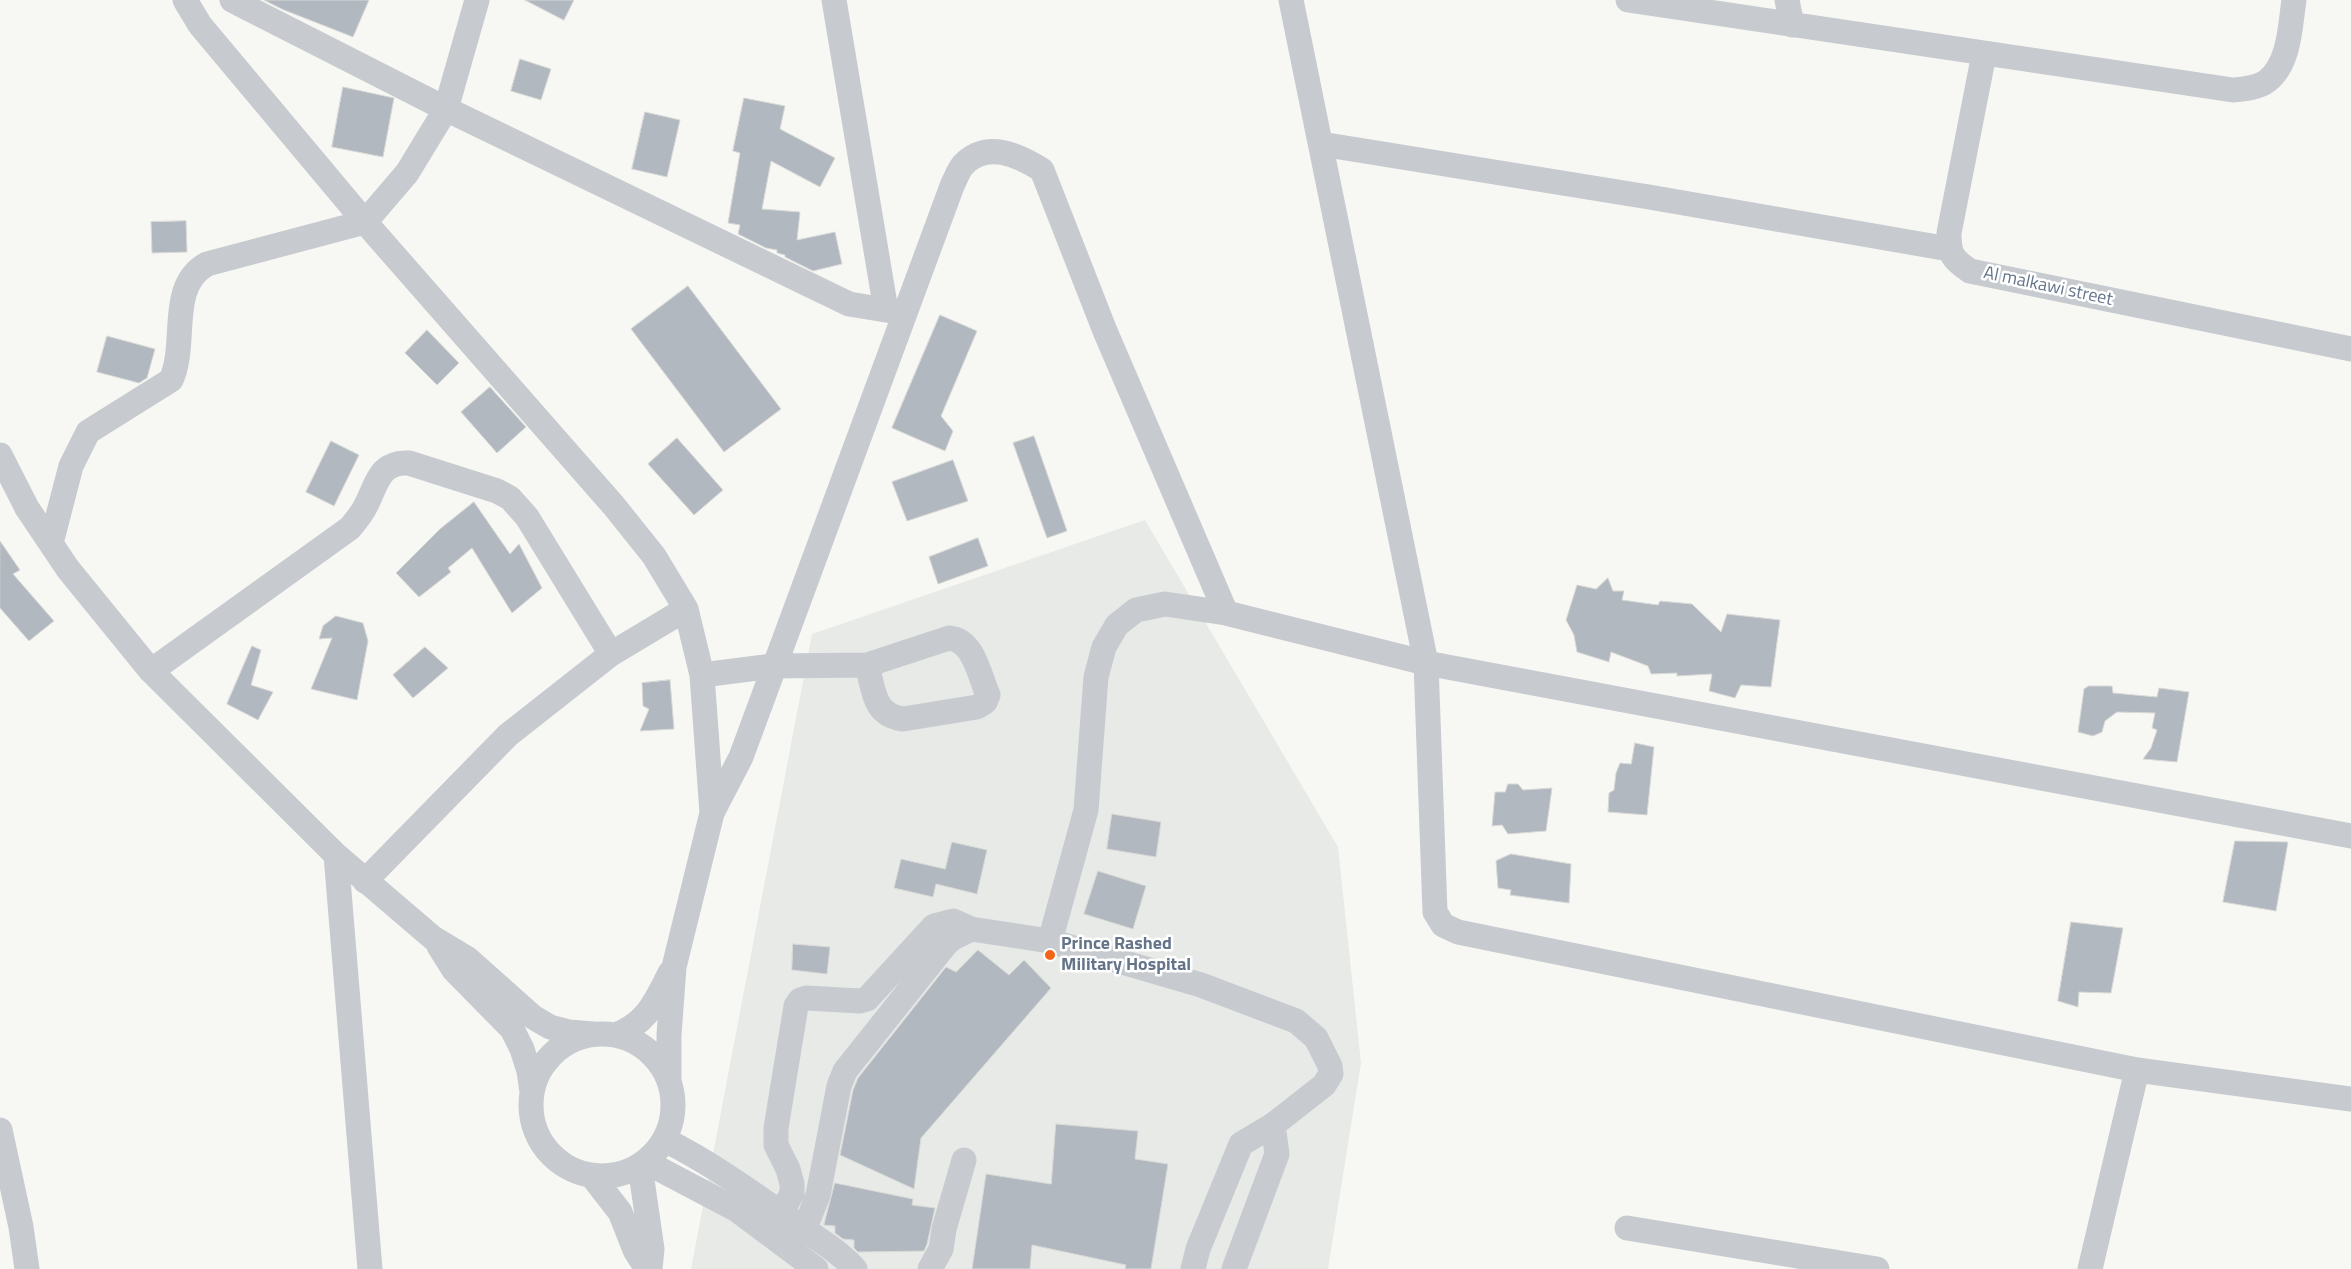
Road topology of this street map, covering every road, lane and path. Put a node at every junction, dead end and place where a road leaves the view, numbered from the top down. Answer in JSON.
{"nodes":[{"id":1,"x":186,"y":0,"type":"edge"},
{"id":2,"x":232,"y":0,"type":"edge"},
{"id":3,"x":477,"y":0,"type":"edge"},
{"id":4,"x":834,"y":0,"type":"edge"},
{"id":5,"x":1291,"y":0,"type":"edge"},
{"id":6,"x":1628,"y":0,"type":"edge"},
{"id":7,"x":1788,"y":0,"type":"edge"},
{"id":8,"x":2294,"y":0,"type":"edge"},
{"id":9,"x":1792,"y":25,"type":"junction"},
{"id":10,"x":1984,"y":54,"type":"junction"},
{"id":11,"x":446,"y":109,"type":"junction"},
{"id":12,"x":1321,"y":144,"type":"junction"},
{"id":13,"x":365,"y":222,"type":"junction"},
{"id":14,"x":1949,"y":249,"type":"junction"},
{"id":15,"x":895,"y":311,"type":"junction"},
{"id":16,"x":2351,"y":350,"type":"edge"},
{"id":17,"x":0,"y":455,"type":"edge"},
{"id":18,"x":51,"y":543,"type":"junction"},
{"id":19,"x":686,"y":609,"type":"junction"},
{"id":20,"x":1226,"y":613,"type":"junction"},
{"id":21,"x":611,"y":654,"type":"junction"},
{"id":22,"x":1426,"y":663,"type":"junction"},
{"id":23,"x":867,"y":665,"type":"junction"},
{"id":24,"x":773,"y":666,"type":"junction"},
{"id":25,"x":152,"y":671,"type":"junction"},
{"id":26,"x":702,"y":675,"type":"junction"},
{"id":27,"x":712,"y":813,"type":"junction"},
{"id":28,"x":2351,"y":836,"type":"edge"},
{"id":29,"x":336,"y":855,"type":"junction"},
{"id":30,"x":366,"y":881,"type":"junction"},
{"id":31,"x":971,"y":928,"type":"junction"},
{"id":32,"x":433,"y":938,"type":"junction"},
{"id":33,"x":1050,"y":941,"type":"junction"},
{"id":34,"x":674,"y":967,"type":"junction"},
{"id":35,"x":605,"y":1035,"type":"junction"},
{"id":36,"x":2137,"y":1070,"type":"junction"},
{"id":37,"x":669,"y":1079,"type":"junction"},
{"id":38,"x":532,"y":1092,"type":"junction"},
{"id":39,"x":2351,"y":1099,"type":"edge"},
{"id":40,"x":1273,"y":1125,"type":"junction"},
{"id":41,"x":0,"y":1130,"type":"edge"},
{"id":42,"x":664,"y":1140,"type":"junction"},
{"id":43,"x":964,"y":1160,"type":"dead end"},
{"id":44,"x":643,"y":1164,"type":"junction"},
{"id":45,"x":592,"y":1176,"type":"junction"},
{"id":46,"x":782,"y":1212,"type":"junction"},
{"id":47,"x":1627,"y":1228,"type":"dead end"},
{"id":48,"x":797,"y":1238,"type":"junction"},
{"id":49,"x":27,"y":1269,"type":"edge"},
{"id":50,"x":370,"y":1269,"type":"edge"},
{"id":51,"x":648,"y":1269,"type":"edge"},
{"id":52,"x":816,"y":1269,"type":"edge"},
{"id":53,"x":855,"y":1269,"type":"edge"},
{"id":54,"x":929,"y":1269,"type":"edge"},
{"id":55,"x":1192,"y":1269,"type":"edge"},
{"id":56,"x":1234,"y":1269,"type":"edge"},
{"id":57,"x":1877,"y":1269,"type":"edge"},
{"id":58,"x":2090,"y":1269,"type":"edge"}],
"edges":[{"from":1,"to":13,"type":"street"},
{"from":2,"to":11,"type":"street"},
{"from":3,"to":11,"type":"street"},
{"from":4,"to":15,"type":"street"},
{"from":5,"to":12,"type":"street"},
{"from":6,"to":9,"type":"street"},
{"from":7,"to":9,"type":"street"},
{"from":8,"to":10,"type":"street"},
{"from":9,"to":10,"type":"street"},
{"from":10,"to":14,"type":"street"},
{"from":11,"to":13,"type":"street"},
{"from":11,"to":15,"type":"street"},
{"from":12,"to":14,"type":"street"},
{"from":12,"to":22,"type":"street"},
{"from":13,"to":18,"type":"street"},
{"from":13,"to":19,"type":"street"},
{"from":14,"to":16,"type":"street","name":"Al malkawi street"},
{"from":15,"to":20,"type":"street"},
{"from":15,"to":24,"type":"street"},
{"from":17,"to":18,"type":"street"},
{"from":18,"to":25,"type":"street"},
{"from":19,"to":21,"type":"street"},
{"from":19,"to":26,"type":"street"},
{"from":20,"to":22,"type":"street"},
{"from":20,"to":33,"type":"street"},
{"from":21,"to":25,"type":"street"},
{"from":21,"to":30,"type":"street"},
{"from":22,"to":28,"type":"street"},
{"from":22,"to":36,"type":"street"},
{"from":23,"to":23,"type":"street"},
{"from":23,"to":24,"type":"street"},
{"from":24,"to":26,"type":"street"},
{"from":24,"to":27,"type":"street"},
{"from":25,"to":29,"type":"street"},
{"from":26,"to":27,"type":"street"},
{"from":27,"to":34,"type":"street"},
{"from":29,"to":30,"type":"street"},
{"from":29,"to":50,"type":"street"},
{"from":30,"to":32,"type":"street"},
{"from":31,"to":33,"type":"street"},
{"from":31,"to":46,"type":"street"},
{"from":31,"to":48,"type":"street"},
{"from":32,"to":35,"type":"street"},
{"from":32,"to":38,"type":"street"},
{"from":33,"to":40,"type":"street"},
{"from":34,"to":35,"type":"street"},
{"from":34,"to":37,"type":"street"},
{"from":35,"to":37,"type":"street"},
{"from":35,"to":38,"type":"street"},
{"from":36,"to":39,"type":"street"},
{"from":36,"to":58,"type":"street"},
{"from":37,"to":42,"type":"street"},
{"from":38,"to":45,"type":"street"},
{"from":40,"to":55,"type":"street"},
{"from":40,"to":56,"type":"street"},
{"from":41,"to":49,"type":"street"},
{"from":42,"to":44,"type":"street"},
{"from":42,"to":46,"type":"street"},
{"from":43,"to":54,"type":"street"},
{"from":44,"to":45,"type":"street"},
{"from":44,"to":48,"type":"street"},
{"from":44,"to":51,"type":"street"},
{"from":45,"to":51,"type":"street"},
{"from":46,"to":48,"type":"street"},
{"from":47,"to":57,"type":"street"},
{"from":48,"to":52,"type":"street"},
{"from":48,"to":53,"type":"street"}]}
